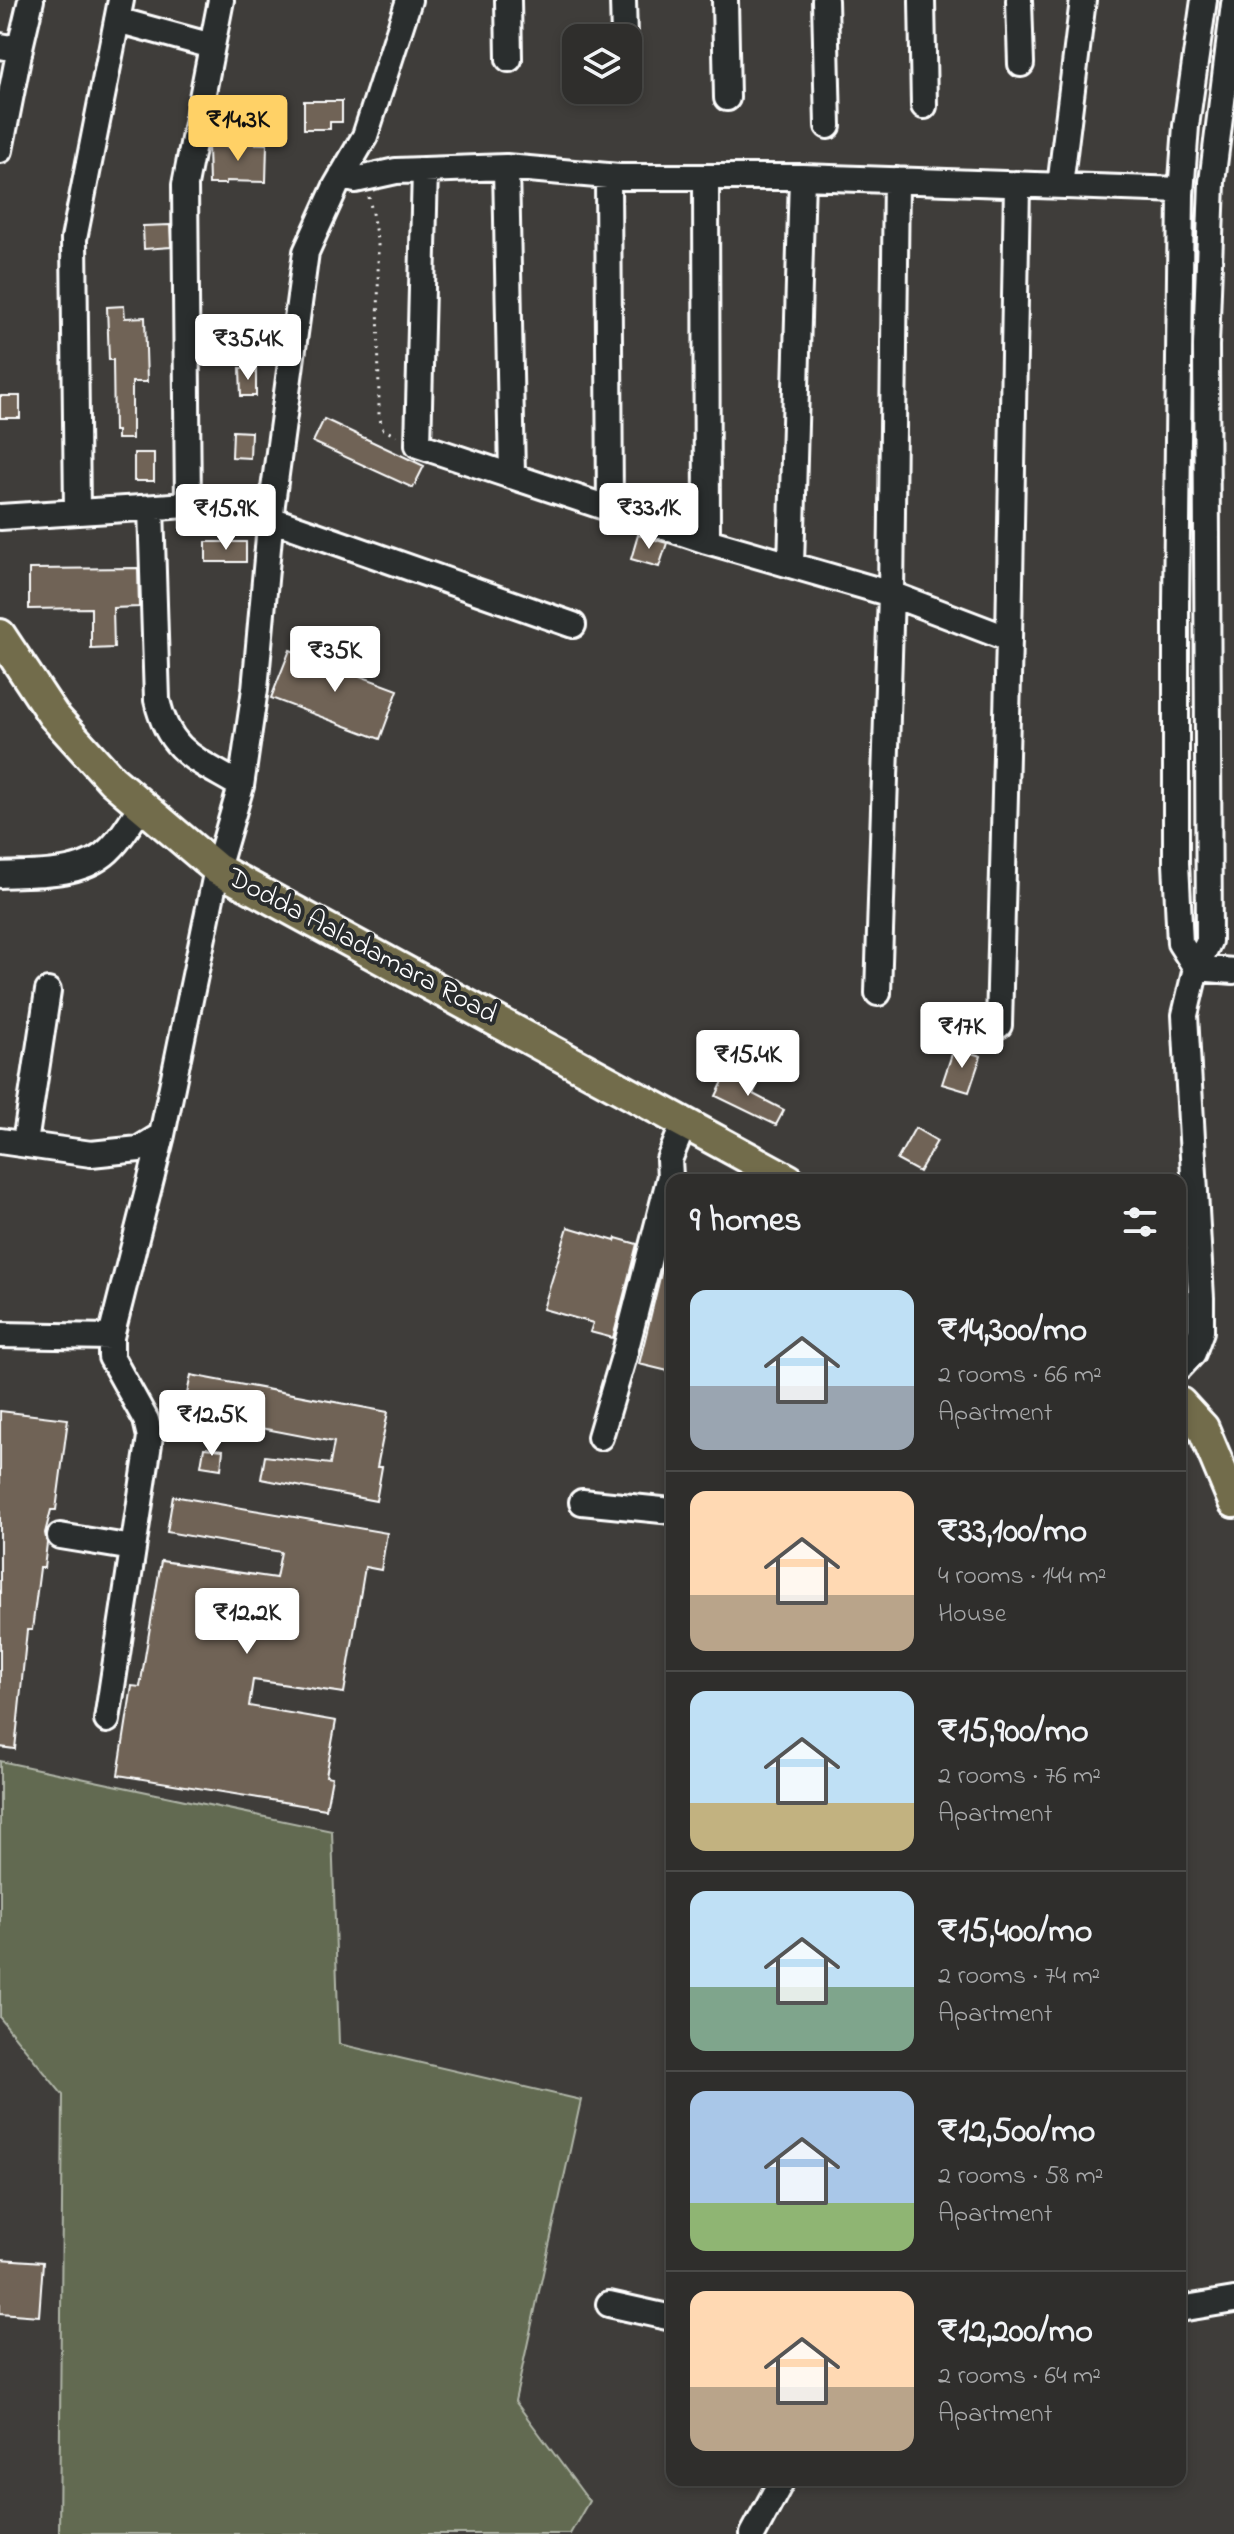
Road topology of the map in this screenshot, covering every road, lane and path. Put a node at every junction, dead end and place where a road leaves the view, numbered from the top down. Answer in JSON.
{"nodes":[{"id":1,"x":31,"y":0,"type":"edge"},
{"id":2,"x":221,"y":0,"type":"edge"},
{"id":3,"x":409,"y":0,"type":"edge"},
{"id":4,"x":508,"y":0,"type":"edge"},
{"id":5,"x":623,"y":0,"type":"edge"},
{"id":6,"x":725,"y":0,"type":"edge"},
{"id":7,"x":825,"y":0,"type":"edge"},
{"id":8,"x":922,"y":0,"type":"edge"},
{"id":9,"x":1019,"y":0,"type":"edge"},
{"id":10,"x":1083,"y":0,"type":"edge"},
{"id":11,"x":1204,"y":0,"type":"edge"},
{"id":12,"x":119,"y":10,"type":"edge"},
{"id":13,"x":1233,"y":17,"type":"edge"},
{"id":14,"x":624,"y":24,"type":"edge"},
{"id":15,"x":11,"y":44,"type":"edge"},
{"id":16,"x":212,"y":46,"type":"junction"},
{"id":17,"x":509,"y":59,"type":"dead end"},
{"id":18,"x":1021,"y":64,"type":"dead end"},
{"id":19,"x":727,"y":98,"type":"dead end"},
{"id":20,"x":924,"y":106,"type":"dead end"},
{"id":21,"x":828,"y":126,"type":"dead end"},
{"id":22,"x":0,"y":150,"type":"edge"},
{"id":23,"x":506,"y":167,"type":"junction"},
{"id":24,"x":425,"y":170,"type":"junction"},
{"id":25,"x":608,"y":177,"type":"junction"},
{"id":26,"x":706,"y":177,"type":"junction"},
{"id":27,"x":802,"y":177,"type":"junction"},
{"id":28,"x":348,"y":178,"type":"junction"},
{"id":29,"x":896,"y":180,"type":"junction"},
{"id":30,"x":1017,"y":184,"type":"junction"},
{"id":31,"x":1060,"y":186,"type":"junction"},
{"id":32,"x":1181,"y":190,"type":"junction"},
{"id":33,"x":418,"y":445,"type":"junction"},
{"id":34,"x":512,"y":475,"type":"junction"},
{"id":35,"x":188,"y":505,"type":"junction"},
{"id":36,"x":151,"y":508,"type":"junction"},
{"id":37,"x":610,"y":508,"type":"junction"},
{"id":38,"x":77,"y":511,"type":"junction"},
{"id":39,"x":272,"y":512,"type":"junction"},
{"id":40,"x":0,"y":517,"type":"edge"},
{"id":41,"x":707,"y":541,"type":"junction"},
{"id":42,"x":791,"y":565,"type":"junction"},
{"id":43,"x":891,"y":594,"type":"junction"},
{"id":44,"x":573,"y":625,"type":"dead end"},
{"id":45,"x":0,"y":635,"type":"edge"},
{"id":46,"x":1009,"y":639,"type":"junction"},
{"id":47,"x":241,"y":786,"type":"junction"},
{"id":48,"x":141,"y":806,"type":"junction"},
{"id":49,"x":217,"y":869,"type":"junction"},
{"id":50,"x":0,"y":875,"type":"edge"},
{"id":51,"x":1196,"y":968,"type":"junction"},
{"id":52,"x":1234,"y":971,"type":"edge"},
{"id":53,"x":48,"y":991,"type":"dead end"},
{"id":54,"x":878,"y":993,"type":"dead end"},
{"id":55,"x":999,"y":1025,"type":"dead end"},
{"id":56,"x":685,"y":1121,"type":"junction"},
{"id":57,"x":162,"y":1135,"type":"junction"},
{"id":58,"x":0,"y":1141,"type":"edge"},
{"id":59,"x":25,"y":1143,"type":"junction"},
{"id":60,"x":670,"y":1174,"type":"edge"},
{"id":61,"x":778,"y":1174,"type":"edge"},
{"id":62,"x":666,"y":1191,"type":"edge"},
{"id":63,"x":0,"y":1335,"type":"edge"},
{"id":64,"x":111,"y":1337,"type":"junction"},
{"id":65,"x":1186,"y":1361,"type":"edge"},
{"id":66,"x":1186,"y":1410,"type":"edge"},
{"id":67,"x":600,"y":1437,"type":"dead end"},
{"id":68,"x":582,"y":1502,"type":"dead end"},
{"id":69,"x":1234,"y":1502,"type":"edge"},
{"id":70,"x":666,"y":1510,"type":"edge"},
{"id":71,"x":60,"y":1536,"type":"dead end"},
{"id":72,"x":133,"y":1548,"type":"junction"},
{"id":73,"x":107,"y":1720,"type":"dead end"},
{"id":74,"x":1234,"y":2300,"type":"edge"},
{"id":75,"x":609,"y":2304,"type":"dead end"},
{"id":76,"x":1186,"y":2308,"type":"edge"},
{"id":77,"x":666,"y":2317,"type":"edge"},
{"id":78,"x":779,"y":2486,"type":"edge"},
{"id":79,"x":753,"y":2534,"type":"edge"}],
"edges":[{"from":1,"to":15,"type":"street"},
{"from":2,"to":16,"type":"street"},
{"from":3,"to":28,"type":"street"},
{"from":4,"to":17,"type":"street"},
{"from":5,"to":14,"type":"street"},
{"from":6,"to":19,"type":"street"},
{"from":7,"to":21,"type":"street"},
{"from":8,"to":20,"type":"street"},
{"from":9,"to":18,"type":"street"},
{"from":10,"to":31,"type":"street"},
{"from":11,"to":32,"type":"street"},
{"from":12,"to":16,"type":"street"},
{"from":12,"to":38,"type":"street"},
{"from":13,"to":51,"type":"street"},
{"from":15,"to":22,"type":"street"},
{"from":16,"to":35,"type":"street"},
{"from":23,"to":24,"type":"street"},
{"from":23,"to":25,"type":"street"},
{"from":23,"to":34,"type":"street"},
{"from":24,"to":28,"type":"street"},
{"from":24,"to":33,"type":"street"},
{"from":25,"to":26,"type":"street"},
{"from":25,"to":37,"type":"street"},
{"from":26,"to":27,"type":"street"},
{"from":26,"to":41,"type":"street"},
{"from":27,"to":29,"type":"street"},
{"from":27,"to":42,"type":"street"},
{"from":28,"to":33,"type":"path"},
{"from":28,"to":39,"type":"street"},
{"from":29,"to":30,"type":"street"},
{"from":29,"to":43,"type":"street"},
{"from":30,"to":31,"type":"street"},
{"from":30,"to":46,"type":"street"},
{"from":31,"to":32,"type":"street"},
{"from":32,"to":51,"type":"street"},
{"from":33,"to":34,"type":"street"},
{"from":34,"to":37,"type":"street"},
{"from":35,"to":36,"type":"street"},
{"from":35,"to":39,"type":"street"},
{"from":36,"to":38,"type":"street"},
{"from":36,"to":47,"type":"street"},
{"from":37,"to":41,"type":"street"},
{"from":38,"to":40,"type":"street"},
{"from":39,"to":44,"type":"street"},
{"from":39,"to":47,"type":"street"},
{"from":41,"to":42,"type":"street"},
{"from":42,"to":43,"type":"street"},
{"from":43,"to":46,"type":"street"},
{"from":43,"to":54,"type":"street"},
{"from":45,"to":48,"type":"main road","name":"Dodda Aaladamara Road"},
{"from":46,"to":55,"type":"street"},
{"from":47,"to":49,"type":"street"},
{"from":48,"to":49,"type":"main road","name":"Dodda Aaladamara Road"},
{"from":48,"to":50,"type":"street"},
{"from":49,"to":56,"type":"main road","name":"Dodda Aaladamara Road"},
{"from":49,"to":57,"type":"street"},
{"from":51,"to":52,"type":"street"},
{"from":51,"to":65,"type":"street"},
{"from":53,"to":59,"type":"street"},
{"from":56,"to":60,"type":"street"},
{"from":56,"to":61,"type":"main road","name":"Dodda Aaladamara Road"},
{"from":57,"to":59,"type":"street"},
{"from":57,"to":64,"type":"street"},
{"from":58,"to":59,"type":"street"},
{"from":62,"to":67,"type":"street"},
{"from":63,"to":64,"type":"street"},
{"from":64,"to":72,"type":"street"},
{"from":66,"to":69,"type":"main road"},
{"from":68,"to":70,"type":"street"},
{"from":71,"to":72,"type":"street"},
{"from":72,"to":73,"type":"street"},
{"from":74,"to":76,"type":"street"},
{"from":75,"to":77,"type":"street"},
{"from":78,"to":79,"type":"street"}]}
